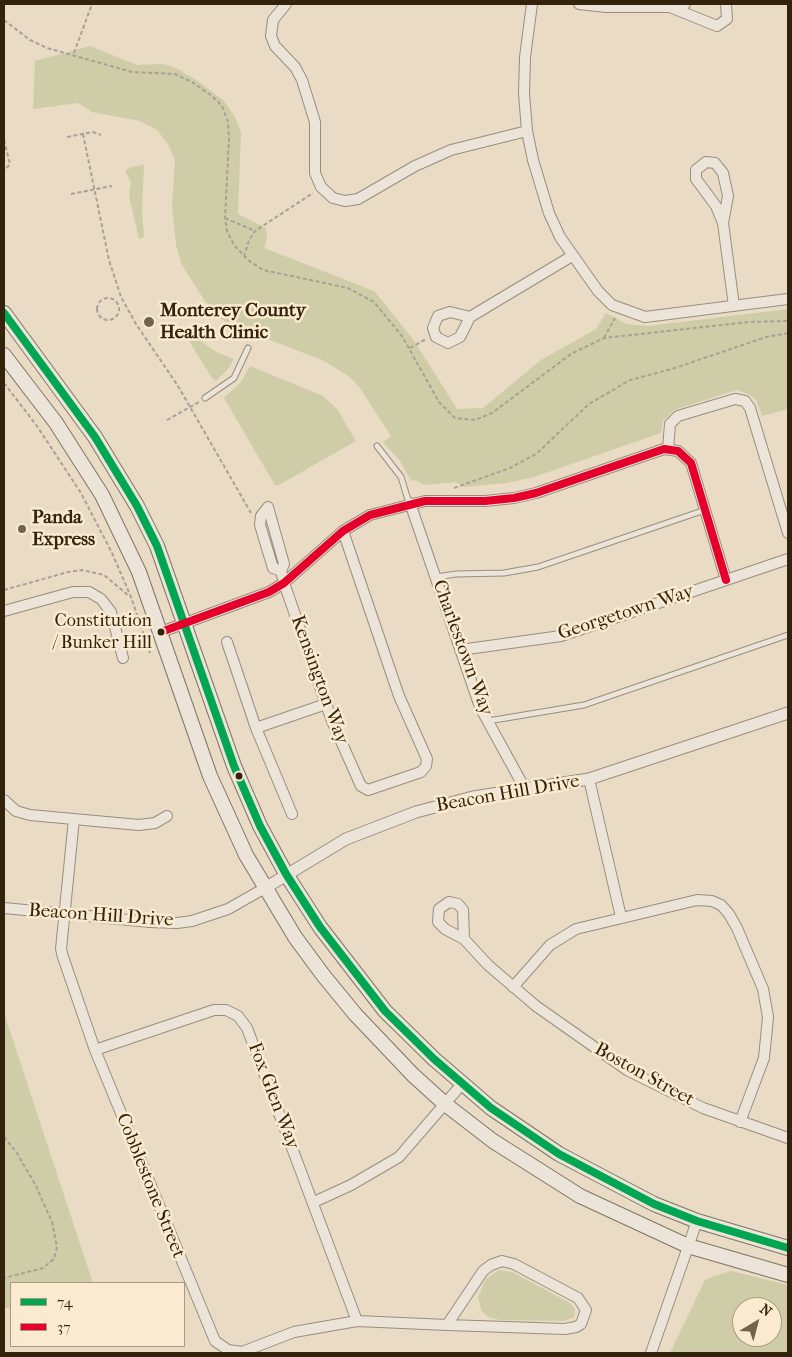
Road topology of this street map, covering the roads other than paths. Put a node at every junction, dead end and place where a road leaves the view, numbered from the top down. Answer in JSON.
{"nodes":[{"id":1,"x":286,"y":4,"type":"edge"},
{"id":2,"x":532,"y":4,"type":"edge"},
{"id":3,"x":579,"y":4,"type":"edge"},
{"id":4,"x":685,"y":4,"type":"edge"},
{"id":5,"x":726,"y":4,"type":"edge"},
{"id":6,"x":669,"y":7,"type":"junction"},
{"id":7,"x":527,"y":131,"type":"junction"},
{"id":8,"x":723,"y":224,"type":"junction"},
{"id":9,"x":572,"y":256,"type":"junction"},
{"id":10,"x":788,"y":299,"type":"edge"},
{"id":11,"x":734,"y":306,"type":"junction"},
{"id":12,"x":4,"y":313,"type":"edge"},
{"id":13,"x":470,"y":317,"type":"junction"},
{"id":14,"x":248,"y":348,"type":"dead end"},
{"id":15,"x":4,"y":355,"type":"edge"},
{"id":16,"x":205,"y":398,"type":"road end"},
{"id":17,"x":377,"y":446,"type":"dead end"},
{"id":18,"x":668,"y":449,"type":"junction"},
{"id":19,"x":410,"y":503,"type":"junction"},
{"id":20,"x":706,"y":510,"type":"junction"},
{"id":21,"x":343,"y":531,"type":"junction"},
{"id":22,"x":788,"y":533,"type":"edge"},
{"id":23,"x":788,"y":559,"type":"edge"},
{"id":24,"x":281,"y":571,"type":"junction"},
{"id":25,"x":436,"y":577,"type":"junction"},
{"id":26,"x":726,"y":580,"type":"junction"},
{"id":27,"x":284,"y":583,"type":"junction"},
{"id":28,"x":4,"y":612,"type":"edge"},
{"id":29,"x":185,"y":623,"type":"junction"},
{"id":30,"x":162,"y":632,"type":"junction"},
{"id":31,"x":788,"y":635,"type":"edge"},
{"id":32,"x":228,"y":642,"type":"dead end"},
{"id":33,"x":460,"y":650,"type":"junction"},
{"id":34,"x":123,"y":658,"type":"dead end"},
{"id":35,"x":326,"y":704,"type":"junction"},
{"id":36,"x":788,"y":713,"type":"edge"},
{"id":37,"x":488,"y":721,"type":"junction"},
{"id":38,"x":256,"y":728,"type":"junction"},
{"id":39,"x":589,"y":779,"type":"junction"},
{"id":40,"x":525,"y":789,"type":"junction"},
{"id":41,"x":4,"y":800,"type":"edge"},
{"id":42,"x":292,"y":814,"type":"dead end"},
{"id":43,"x":167,"y":816,"type":"dead end"},
{"id":44,"x":74,"y":819,"type":"junction"},
{"id":45,"x":286,"y":874,"type":"junction"},
{"id":46,"x":264,"y":888,"type":"junction"},
{"id":47,"x":4,"y":908,"type":"edge"},
{"id":48,"x":65,"y":914,"type":"junction"},
{"id":49,"x":621,"y":917,"type":"junction"},
{"id":50,"x":464,"y":939,"type":"dead end"},
{"id":51,"x":513,"y":988,"type":"junction"},
{"id":52,"x":94,"y":1050,"type":"junction"},
{"id":53,"x":462,"y":1084,"type":"junction"},
{"id":54,"x":445,"y":1104,"type":"junction"},
{"id":55,"x":740,"y":1122,"type":"junction"},
{"id":56,"x":788,"y":1138,"type":"edge"},
{"id":57,"x":314,"y":1202,"type":"junction"},
{"id":58,"x":697,"y":1221,"type":"junction"},
{"id":59,"x":688,"y":1246,"type":"junction"},
{"id":60,"x":788,"y":1248,"type":"edge"},
{"id":61,"x":788,"y":1275,"type":"edge"},
{"id":62,"x":357,"y":1320,"type":"junction"},
{"id":63,"x":446,"y":1325,"type":"junction"},
{"id":64,"x":650,"y":1353,"type":"edge"}],
"edges":[{"from":1,"to":7,"type":"street"},
{"from":2,"to":7,"type":"street"},
{"from":3,"to":6,"type":"street"},
{"from":4,"to":6,"type":"street"},
{"from":5,"to":6,"type":"street"},
{"from":7,"to":9,"type":"street"},
{"from":8,"to":8,"type":"street"},
{"from":8,"to":11,"type":"street"},
{"from":9,"to":11,"type":"street"},
{"from":9,"to":13,"type":"street"},
{"from":10,"to":11,"type":"street"},
{"from":12,"to":29,"type":"main road"},
{"from":13,"to":13,"type":"street"},
{"from":14,"to":16,"type":"lane"},
{"from":15,"to":30,"type":"main road"},
{"from":17,"to":19,"type":"lane"},
{"from":18,"to":19,"type":"street"},
{"from":18,"to":20,"type":"street"},
{"from":18,"to":22,"type":"street"},
{"from":19,"to":21,"type":"street"},
{"from":19,"to":25,"type":"street","name":"Charlestown Way"},
{"from":20,"to":25,"type":"lane"},
{"from":20,"to":26,"type":"street"},
{"from":21,"to":27,"type":"street"},
{"from":21,"to":35,"type":"street","name":"Kensington Way"},
{"from":23,"to":26,"type":"street","name":"Georgetown Way"},
{"from":24,"to":24,"type":"street","name":"Kensington Way"},
{"from":24,"to":27,"type":"street","name":"Kensington Way"},
{"from":25,"to":33,"type":"street","name":"Charlestown Way"},
{"from":26,"to":33,"type":"street","name":"Georgetown Way"},
{"from":27,"to":29,"type":"street"},
{"from":27,"to":35,"type":"street","name":"Kensington Way"},
{"from":28,"to":34,"type":"street"},
{"from":29,"to":30,"type":"street"},
{"from":29,"to":45,"type":"main road"},
{"from":30,"to":46,"type":"main road"},
{"from":31,"to":37,"type":"lane"},
{"from":32,"to":38,"type":"street"},
{"from":33,"to":37,"type":"street","name":"Charlestown Way"},
{"from":35,"to":38,"type":"street"},
{"from":36,"to":39,"type":"street","name":"Beacon Hill Drive"},
{"from":37,"to":40,"type":"street","name":"Charlestown Way"},
{"from":38,"to":42,"type":"street"},
{"from":39,"to":40,"type":"street","name":"Beacon Hill Drive"},
{"from":39,"to":49,"type":"street"},
{"from":40,"to":45,"type":"street","name":"Beacon Hill Drive"},
{"from":41,"to":44,"type":"street"},
{"from":43,"to":44,"type":"street"},
{"from":44,"to":48,"type":"street","name":"Cobblestone Street"},
{"from":45,"to":46,"type":"street","name":"Beacon Hill Drive"},
{"from":45,"to":53,"type":"main road"},
{"from":46,"to":48,"type":"street","name":"Beacon Hill Drive"},
{"from":46,"to":54,"type":"main road"},
{"from":47,"to":48,"type":"street","name":"Beacon Hill Drive"},
{"from":48,"to":52,"type":"street","name":"Cobblestone Street"},
{"from":49,"to":51,"type":"street"},
{"from":49,"to":55,"type":"street"},
{"from":50,"to":51,"type":"street","name":"Boston Street"},
{"from":51,"to":55,"type":"street","name":"Boston Street"},
{"from":52,"to":57,"type":"street","name":"Fox Glen Way"},
{"from":52,"to":62,"type":"street","name":"Cobblestone Street"},
{"from":53,"to":54,"type":"street"},
{"from":53,"to":58,"type":"main road"},
{"from":54,"to":57,"type":"street"},
{"from":54,"to":59,"type":"main road"},
{"from":55,"to":56,"type":"street","name":"Boston Street"},
{"from":57,"to":62,"type":"street","name":"Fox Glen Way"},
{"from":58,"to":59,"type":"street"},
{"from":58,"to":60,"type":"main road"},
{"from":59,"to":61,"type":"main road"},
{"from":59,"to":64,"type":"street"},
{"from":62,"to":63,"type":"street","name":"Cobblestone Street"},
{"from":63,"to":63,"type":"street","name":"Cobblestone Street"}]}
